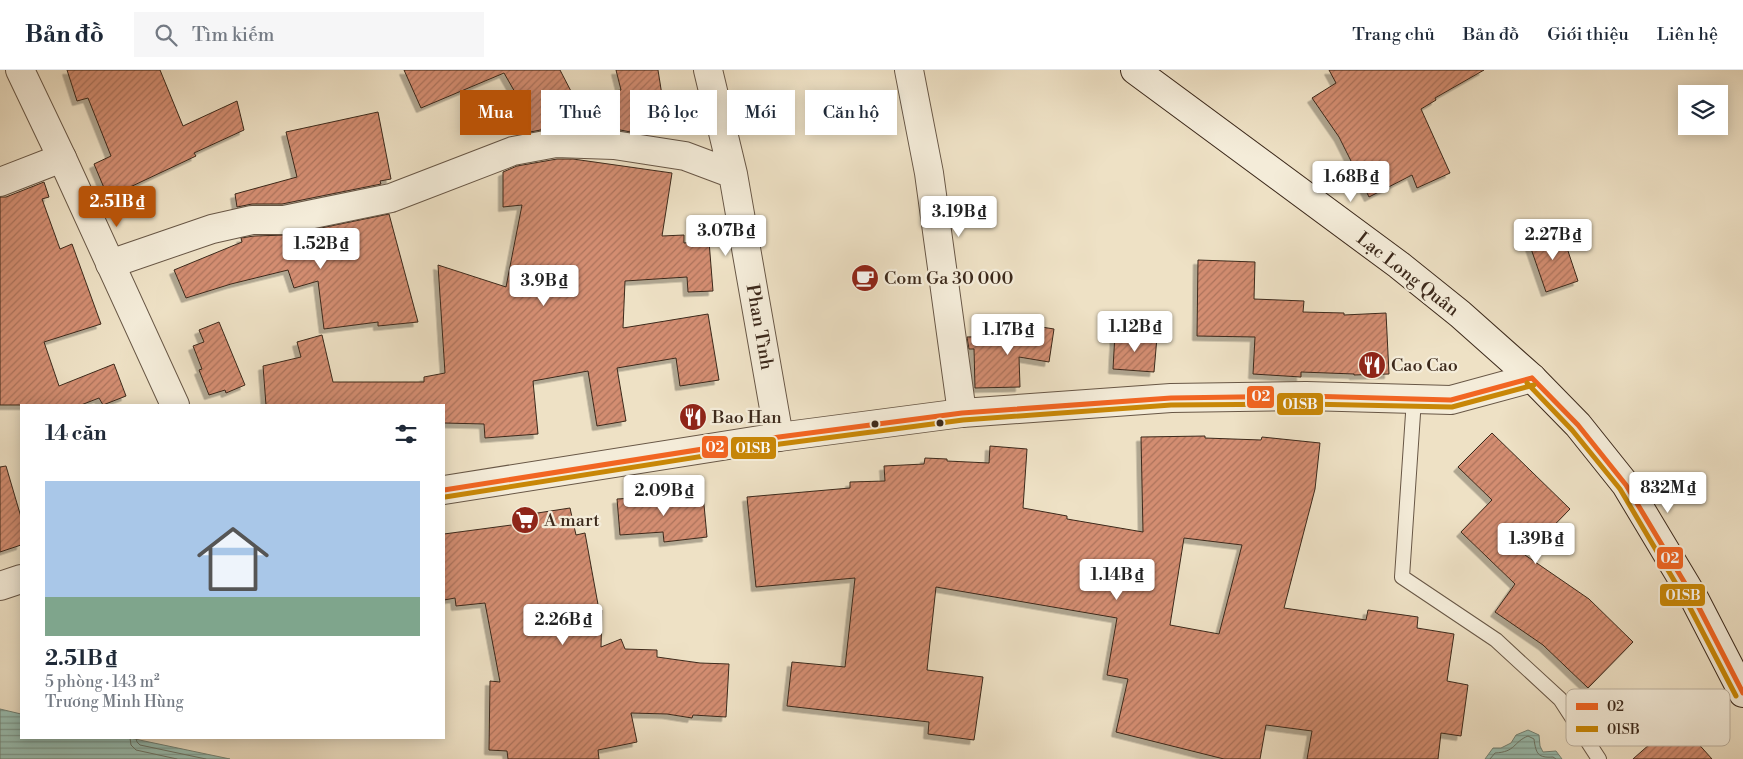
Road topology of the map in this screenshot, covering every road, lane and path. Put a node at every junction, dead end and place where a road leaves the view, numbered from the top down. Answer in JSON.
{"nodes":[{"id":1,"x":20,"y":70,"type":"edge"},
{"id":2,"x":708,"y":70,"type":"edge"},
{"id":3,"x":909,"y":70,"type":"edge"},
{"id":4,"x":1135,"y":70,"type":"edge"},
{"id":5,"x":62,"y":158,"type":"junction"},
{"id":6,"x":733,"y":174,"type":"junction"},
{"id":7,"x":0,"y":182,"type":"edge"},
{"id":8,"x":110,"y":264,"type":"junction"},
{"id":9,"x":1532,"y":378,"type":"junction"},
{"id":10,"x":1414,"y":399,"type":"junction"},
{"id":11,"x":174,"y":404,"type":"edge"},
{"id":12,"x":962,"y":413,"type":"junction"},
{"id":13,"x":779,"y":437,"type":"junction"},
{"id":14,"x":445,"y":490,"type":"edge"},
{"id":15,"x":20,"y":579,"type":"edge"},
{"id":16,"x":0,"y":586,"type":"edge"},
{"id":17,"x":1743,"y":693,"type":"edge"},
{"id":18,"x":1566,"y":708,"type":"edge"},
{"id":19,"x":1591,"y":746,"type":"edge"},
{"id":20,"x":1599,"y":759,"type":"edge"}],
"edges":[{"from":1,"to":5,"type":"street"},
{"from":2,"to":6,"type":"street","name":"Phan Tình"},
{"from":3,"to":12,"type":"street"},
{"from":4,"to":9,"type":"street","name":"Lạc Long Quân"},
{"from":5,"to":7,"type":"street"},
{"from":5,"to":8,"type":"street"},
{"from":6,"to":8,"type":"street"},
{"from":6,"to":13,"type":"street","name":"Phan Tình"},
{"from":8,"to":11,"type":"street"},
{"from":9,"to":10,"type":"street"},
{"from":9,"to":17,"type":"street","name":"Lạc Long Quân"},
{"from":10,"to":12,"type":"street"},
{"from":10,"to":18,"type":"lane"},
{"from":12,"to":13,"type":"street"},
{"from":13,"to":14,"type":"street"},
{"from":15,"to":16,"type":"street"},
{"from":19,"to":20,"type":"lane"}]}
